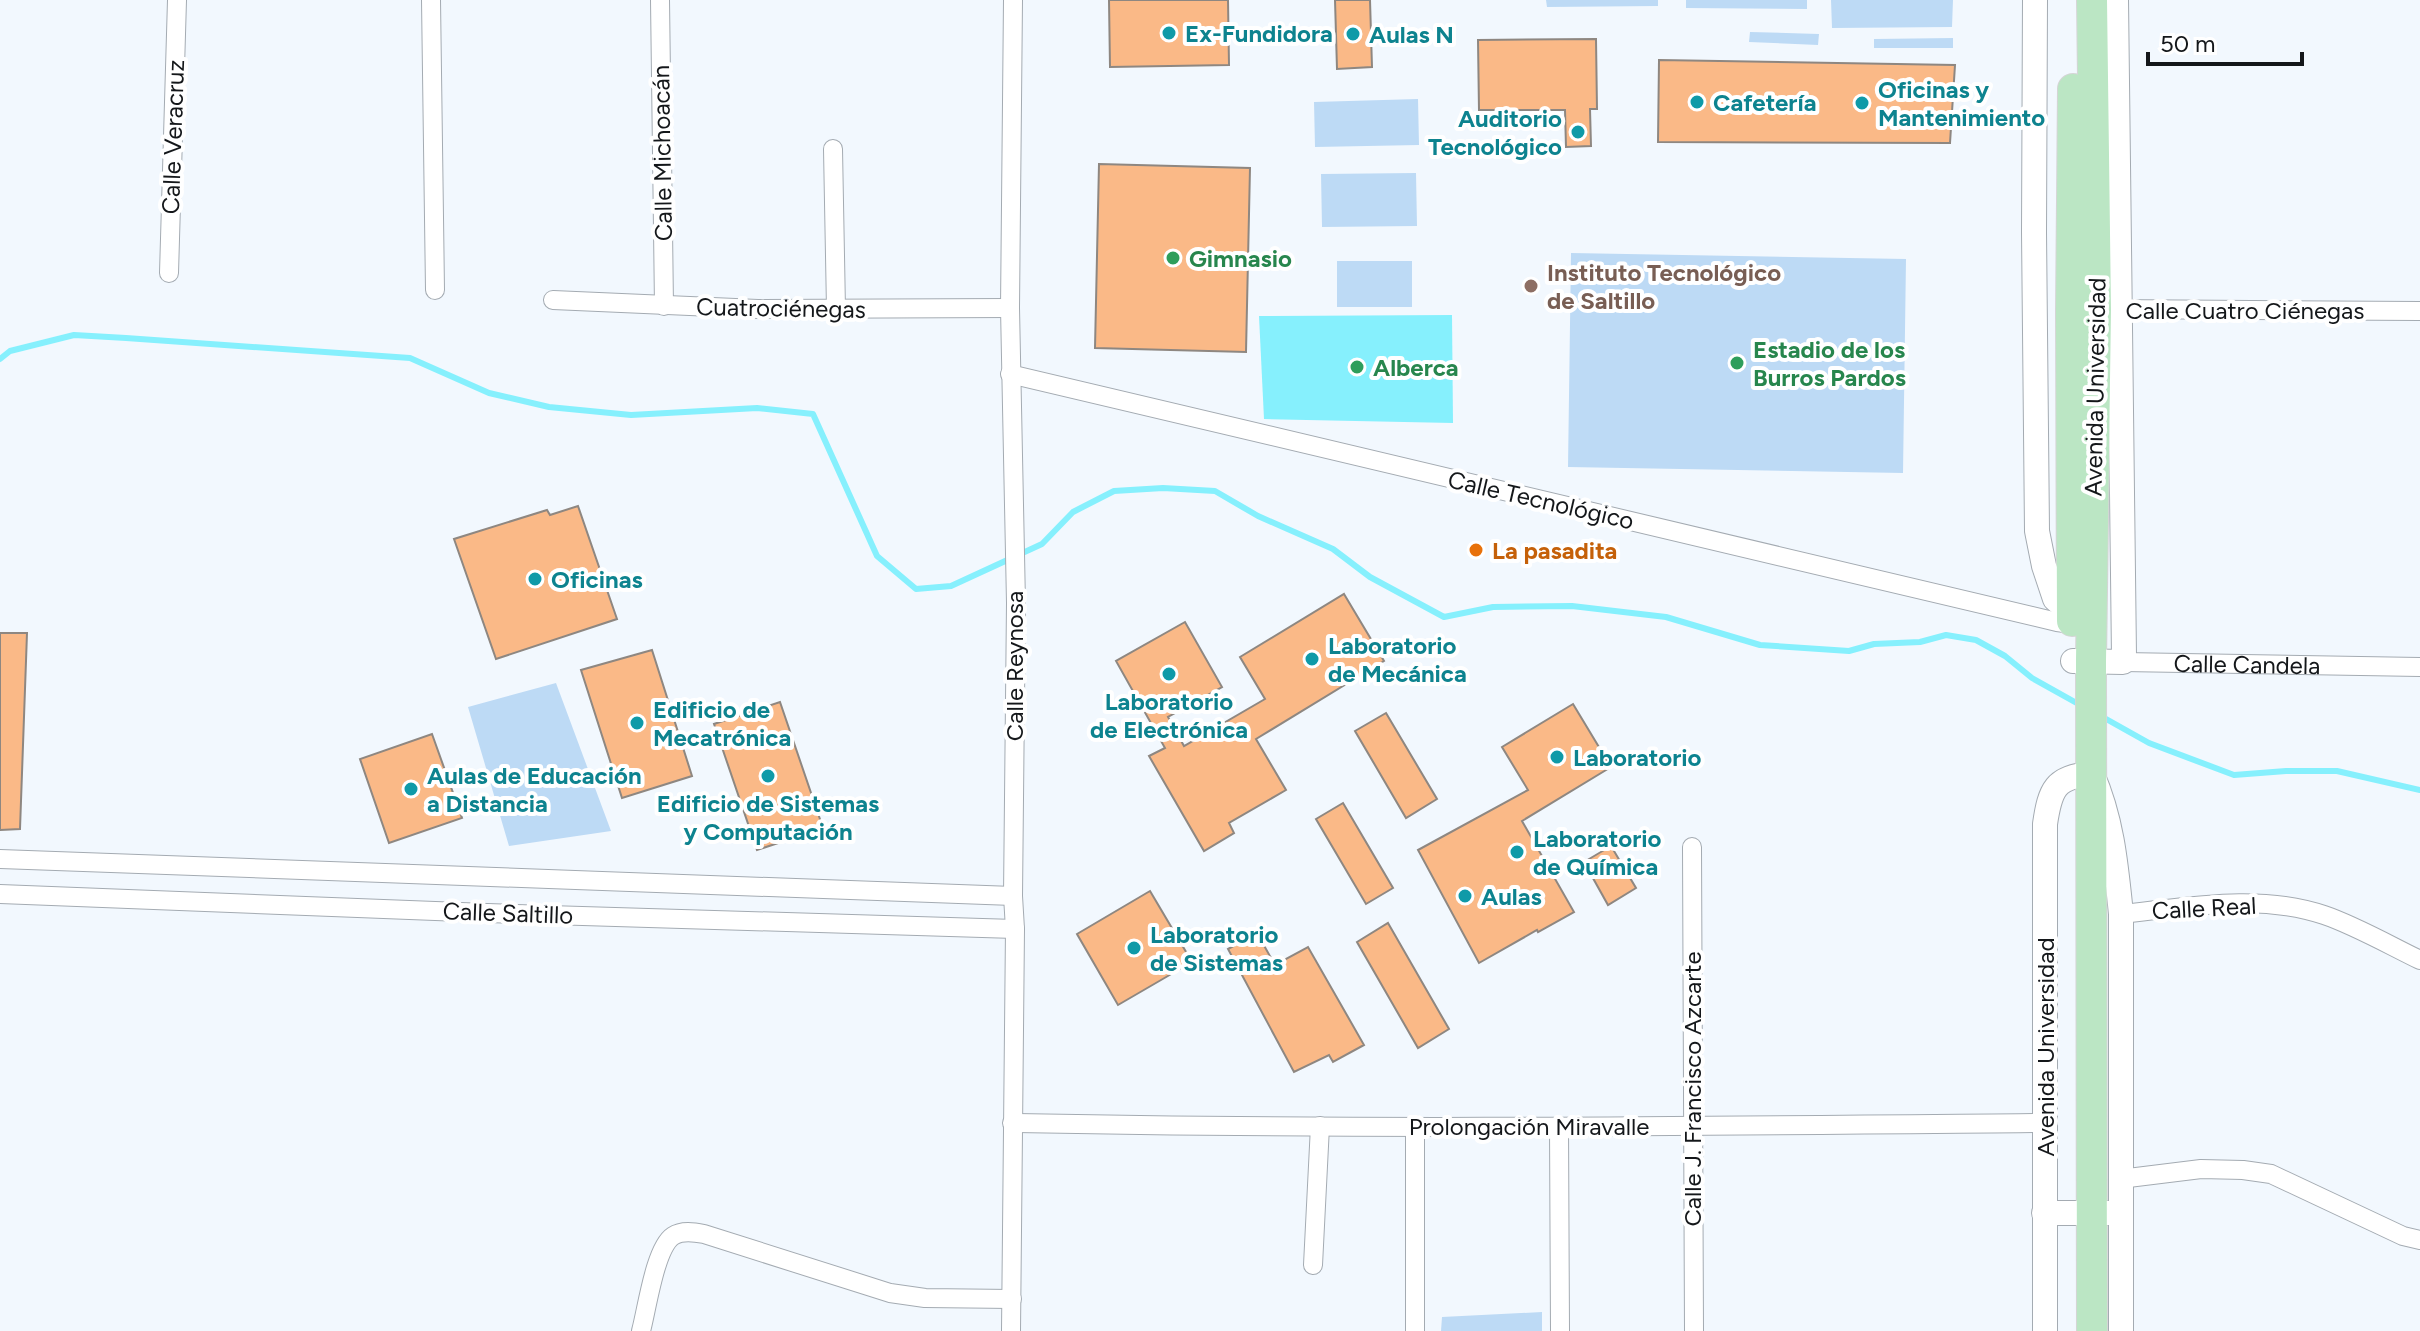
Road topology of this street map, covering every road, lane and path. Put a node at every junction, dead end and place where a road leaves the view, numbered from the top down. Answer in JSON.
{"nodes":[{"id":1,"x":177,"y":0,"type":"edge"},
{"id":2,"x":431,"y":0,"type":"edge"},
{"id":3,"x":660,"y":0,"type":"edge"},
{"id":4,"x":1013,"y":0,"type":"edge"},
{"id":5,"x":2035,"y":0,"type":"edge"},
{"id":6,"x":2075,"y":0,"type":"edge"},
{"id":7,"x":2092,"y":0,"type":"edge"},
{"id":8,"x":2116,"y":0,"type":"edge"},
{"id":9,"x":833,"y":149,"type":"dead end"},
{"id":10,"x":169,"y":273,"type":"dead end"},
{"id":11,"x":435,"y":290,"type":"dead end"},
{"id":12,"x":553,"y":300,"type":"dead end"},
{"id":13,"x":664,"y":306,"type":"junction"},
{"id":14,"x":1010,"y":308,"type":"junction"},
{"id":15,"x":836,"y":309,"type":"junction"},
{"id":16,"x":2096,"y":310,"type":"junction"},
{"id":17,"x":2420,"y":311,"type":"edge"},
{"id":18,"x":1010,"y":374,"type":"junction"},
{"id":19,"x":2071,"y":618,"type":"junction"},
{"id":20,"x":2123,"y":662,"type":"junction"},
{"id":21,"x":2420,"y":667,"type":"edge"},
{"id":22,"x":2082,"y":672,"type":"junction"},
{"id":23,"x":2083,"y":774,"type":"junction"},
{"id":24,"x":1692,"y":847,"type":"dead end"},
{"id":25,"x":0,"y":859,"type":"edge"},
{"id":26,"x":0,"y":894,"type":"edge"},
{"id":27,"x":1013,"y":896,"type":"junction"},
{"id":28,"x":2121,"y":914,"type":"junction"},
{"id":29,"x":1015,"y":929,"type":"junction"},
{"id":30,"x":2420,"y":960,"type":"edge"},
{"id":31,"x":2106,"y":1114,"type":"junction"},
{"id":32,"x":1012,"y":1123,"type":"junction"},
{"id":33,"x":2045,"y":1123,"type":"junction"},
{"id":34,"x":1415,"y":1125,"type":"junction"},
{"id":35,"x":1320,"y":1126,"type":"junction"},
{"id":36,"x":1693,"y":1126,"type":"junction"},
{"id":37,"x":1559,"y":1127,"type":"junction"},
{"id":38,"x":2120,"y":1179,"type":"junction"},
{"id":39,"x":2044,"y":1213,"type":"junction"},
{"id":40,"x":2096,"y":1213,"type":"junction"},
{"id":41,"x":2420,"y":1240,"type":"edge"},
{"id":42,"x":1313,"y":1265,"type":"dead end"},
{"id":43,"x":1012,"y":1299,"type":"junction"},
{"id":44,"x":641,"y":1331,"type":"edge"},
{"id":45,"x":1011,"y":1331,"type":"edge"},
{"id":46,"x":1415,"y":1331,"type":"edge"},
{"id":47,"x":1560,"y":1331,"type":"edge"},
{"id":48,"x":1694,"y":1331,"type":"edge"},
{"id":49,"x":2045,"y":1331,"type":"edge"},
{"id":50,"x":2077,"y":1331,"type":"edge"},
{"id":51,"x":2092,"y":1331,"type":"edge"},
{"id":52,"x":2121,"y":1331,"type":"edge"}],
"edges":[{"from":1,"to":10,"type":"street","name":"Calle Veracruz"},
{"from":2,"to":11,"type":"street"},
{"from":3,"to":13,"type":"street","name":"Calle Michoacán"},
{"from":4,"to":14,"type":"street","name":"Calle Reynosa"},
{"from":5,"to":19,"type":"street"},
{"from":6,"to":16,"type":"main road","name":"Avenida Universidad"},
{"from":7,"to":16,"type":"main road","name":"Avenida Universidad"},
{"from":8,"to":16,"type":"street","name":"Avenida Universidad"},
{"from":9,"to":15,"type":"street"},
{"from":12,"to":13,"type":"street","name":"Cuatrociénegas"},
{"from":13,"to":15,"type":"street","name":"Cuatrociénegas"},
{"from":14,"to":15,"type":"street","name":"Cuatrociénegas"},
{"from":14,"to":18,"type":"street","name":"Calle Reynosa"},
{"from":16,"to":17,"type":"street","name":"Calle Cuatro Ciénegas"},
{"from":16,"to":19,"type":"main road","name":"Avenida Universidad"},
{"from":16,"to":20,"type":"street","name":"Avenida Universidad"},
{"from":16,"to":22,"type":"main road","name":"Avenida Universidad"},
{"from":18,"to":19,"type":"street","name":"Calle Tecnológico"},
{"from":18,"to":27,"type":"street","name":"Calle Reynosa"},
{"from":19,"to":22,"type":"main road","name":"Avenida Universidad"},
{"from":20,"to":21,"type":"street","name":"Calle Candela"},
{"from":20,"to":22,"type":"street","name":"Calle Candela"},
{"from":22,"to":23,"type":"main road","name":"Avenida Universidad"},
{"from":23,"to":28,"type":"street","name":"Avenida Universidad"},
{"from":23,"to":31,"type":"main road","name":"Avenida Universidad"},
{"from":23,"to":33,"type":"street","name":"Avenida Universidad"},
{"from":23,"to":40,"type":"main road","name":"Avenida Universidad"},
{"from":24,"to":36,"type":"street","name":"Calle J. Francisco Azcarte"},
{"from":25,"to":27,"type":"street","name":"Calle Saltillo"},
{"from":26,"to":29,"type":"street","name":"Calle Saltillo"},
{"from":27,"to":29,"type":"street","name":"Calle Reynosa"},
{"from":28,"to":30,"type":"street","name":"Calle Real"},
{"from":28,"to":31,"type":"street","name":"Avenida Universidad"},
{"from":29,"to":32,"type":"street","name":"Calle Reynosa"},
{"from":31,"to":38,"type":"street","name":"Avenida Universidad"},
{"from":31,"to":40,"type":"main road","name":"Avenida Universidad"},
{"from":32,"to":35,"type":"street","name":"Prolongación Miravalle"},
{"from":32,"to":43,"type":"street","name":"Calle Reynosa"},
{"from":33,"to":36,"type":"street","name":"Prolongación Miravalle"},
{"from":33,"to":39,"type":"street","name":"Avenida Universidad"},
{"from":34,"to":35,"type":"street","name":"Prolongación Miravalle"},
{"from":34,"to":37,"type":"street","name":"Prolongación Miravalle"},
{"from":34,"to":46,"type":"street"},
{"from":35,"to":42,"type":"street"},
{"from":36,"to":37,"type":"street","name":"Prolongación Miravalle"},
{"from":36,"to":48,"type":"street","name":"Calle J. Francisco Azcarte"},
{"from":37,"to":47,"type":"street"},
{"from":38,"to":40,"type":"street","name":"Avenida Universidad"},
{"from":38,"to":41,"type":"street"},
{"from":39,"to":40,"type":"street"},
{"from":39,"to":49,"type":"street","name":"Avenida Universidad"},
{"from":40,"to":50,"type":"main road","name":"Avenida Universidad"},
{"from":40,"to":51,"type":"main road","name":"Avenida Universidad"},
{"from":40,"to":52,"type":"street","name":"Avenida Universidad"},
{"from":43,"to":44,"type":"street"},
{"from":43,"to":45,"type":"street","name":"Calle Reynosa"}]}
